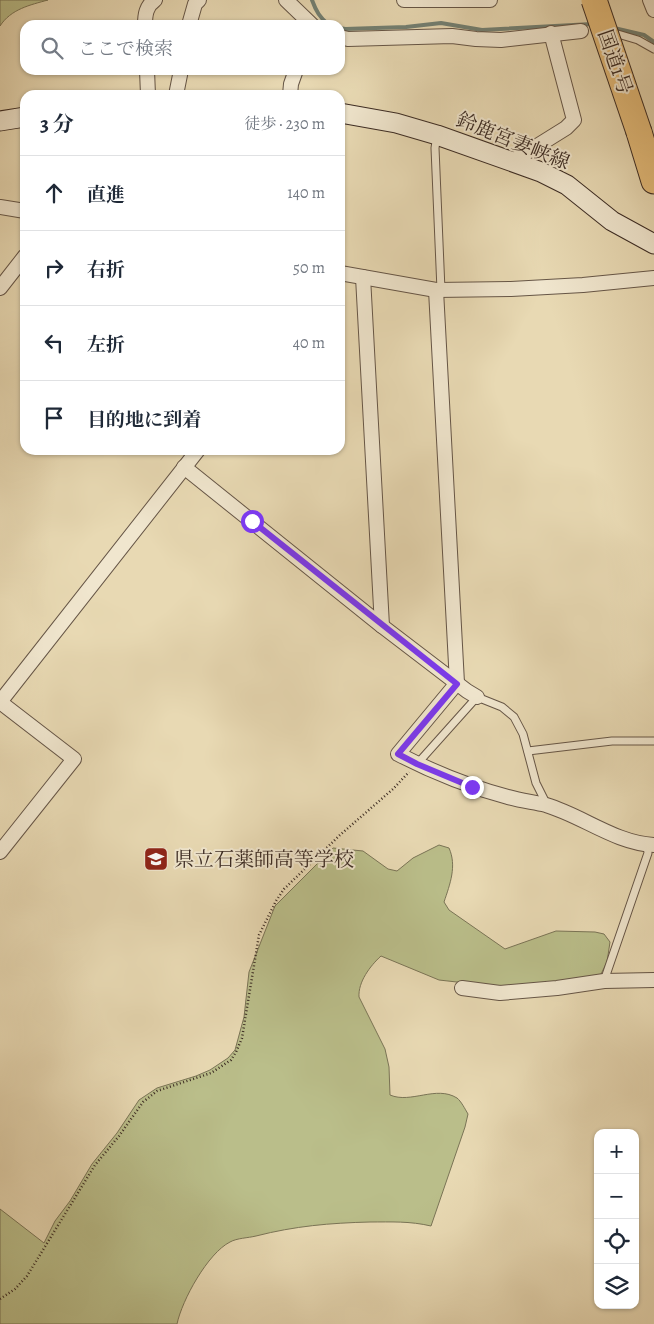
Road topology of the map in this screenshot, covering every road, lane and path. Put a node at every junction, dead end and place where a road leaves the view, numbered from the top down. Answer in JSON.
{"nodes":[{"id":1,"x":155,"y":0,"type":"edge"},
{"id":2,"x":199,"y":0,"type":"edge"},
{"id":3,"x":286,"y":0,"type":"edge"},
{"id":4,"x":404,"y":0,"type":"edge"},
{"id":5,"x":490,"y":0,"type":"edge"},
{"id":6,"x":594,"y":0,"type":"edge"},
{"id":7,"x":610,"y":0,"type":"edge"},
{"id":8,"x":650,"y":0,"type":"edge"},
{"id":9,"x":654,"y":10,"type":"edge"},
{"id":10,"x":145,"y":20,"type":"edge"},
{"id":11,"x":190,"y":20,"type":"edge"},
{"id":12,"x":307,"y":20,"type":"edge"},
{"id":13,"x":588,"y":30,"type":"joint"},
{"id":14,"x":551,"y":33,"type":"junction"},
{"id":15,"x":345,"y":38,"type":"edge"},
{"id":16,"x":654,"y":49,"type":"edge"},
{"id":17,"x":147,"y":75,"type":"edge"},
{"id":18,"x":179,"y":75,"type":"edge"},
{"id":19,"x":294,"y":75,"type":"edge"},
{"id":20,"x":148,"y":90,"type":"edge"},
{"id":21,"x":177,"y":90,"type":"edge"},
{"id":22,"x":290,"y":90,"type":"edge"},
{"id":23,"x":345,"y":114,"type":"edge"},
{"id":24,"x":20,"y":118,"type":"edge"},
{"id":25,"x":0,"y":121,"type":"edge"},
{"id":26,"x":647,"y":127,"type":"edge"},
{"id":27,"x":437,"y":135,"type":"junction"},
{"id":28,"x":513,"y":161,"type":"junction"},
{"id":29,"x":654,"y":181,"type":"edge"},
{"id":30,"x":0,"y":207,"type":"edge"},
{"id":31,"x":20,"y":210,"type":"edge"},
{"id":32,"x":654,"y":244,"type":"edge"},
{"id":33,"x":20,"y":262,"type":"edge"},
{"id":34,"x":345,"y":274,"type":"edge"},
{"id":35,"x":363,"y":277,"type":"junction"},
{"id":36,"x":654,"y":278,"type":"edge"},
{"id":37,"x":0,"y":288,"type":"edge"},
{"id":38,"x":438,"y":290,"type":"junction"},
{"id":39,"x":194,"y":455,"type":"edge"},
{"id":40,"x":184,"y":467,"type":"junction"},
{"id":41,"x":382,"y":626,"type":"junction"},
{"id":42,"x":457,"y":684,"type":"junction"},
{"id":43,"x":477,"y":697,"type":"junction"},
{"id":44,"x":0,"y":702,"type":"edge"},
{"id":45,"x":654,"y":741,"type":"edge"},
{"id":46,"x":528,"y":751,"type":"junction"},
{"id":47,"x":417,"y":764,"type":"junction"},
{"id":48,"x":547,"y":805,"type":"junction"},
{"id":49,"x":650,"y":844,"type":"edge"},
{"id":50,"x":0,"y":852,"type":"edge"},
{"id":51,"x":654,"y":980,"type":"edge"},
{"id":52,"x":604,"y":981,"type":"junction"},
{"id":53,"x":462,"y":988,"type":"dead end"},
{"id":54,"x":0,"y":1299,"type":"edge"}],
"edges":[{"from":1,"to":10,"type":"street"},
{"from":2,"to":11,"type":"street"},
{"from":3,"to":12,"type":"street"},
{"from":4,"to":5,"type":"street"},
{"from":6,"to":26,"type":"highway","name":"国道1号","bridge":true},
{"from":7,"to":26,"type":"highway","name":"国道1号"},
{"from":8,"to":9,"type":"street"},
{"from":13,"to":14,"type":"street"},
{"from":13,"to":16,"type":"lane"},
{"from":14,"to":15,"type":"street"},
{"from":14,"to":28,"type":"street"},
{"from":17,"to":20,"type":"street"},
{"from":18,"to":21,"type":"street"},
{"from":19,"to":22,"type":"street"},
{"from":23,"to":27,"type":"main road","name":"鈴鹿宮妻峡線"},
{"from":24,"to":25,"type":"main road"},
{"from":26,"to":29,"type":"highway","name":"国道1号"},
{"from":27,"to":28,"type":"main road","name":"鈴鹿宮妻峡線"},
{"from":27,"to":38,"type":"lane"},
{"from":28,"to":32,"type":"main road","name":"鈴鹿宮妻峡線"},
{"from":30,"to":31,"type":"street"},
{"from":33,"to":37,"type":"street"},
{"from":34,"to":35,"type":"street"},
{"from":35,"to":38,"type":"street"},
{"from":35,"to":41,"type":"street"},
{"from":36,"to":38,"type":"street"},
{"from":38,"to":42,"type":"street"},
{"from":39,"to":40,"type":"street"},
{"from":40,"to":41,"type":"street"},
{"from":40,"to":44,"type":"street"},
{"from":41,"to":42,"type":"street"},
{"from":42,"to":43,"type":"street"},
{"from":42,"to":47,"type":"street"},
{"from":43,"to":46,"type":"lane"},
{"from":43,"to":47,"type":"lane"},
{"from":44,"to":50,"type":"street"},
{"from":45,"to":46,"type":"lane"},
{"from":46,"to":48,"type":"lane"},
{"from":47,"to":48,"type":"street"},
{"from":47,"to":54,"type":"path"},
{"from":48,"to":49,"type":"street"},
{"from":49,"to":52,"type":"lane"},
{"from":51,"to":52,"type":"street"},
{"from":52,"to":53,"type":"street"}]}
